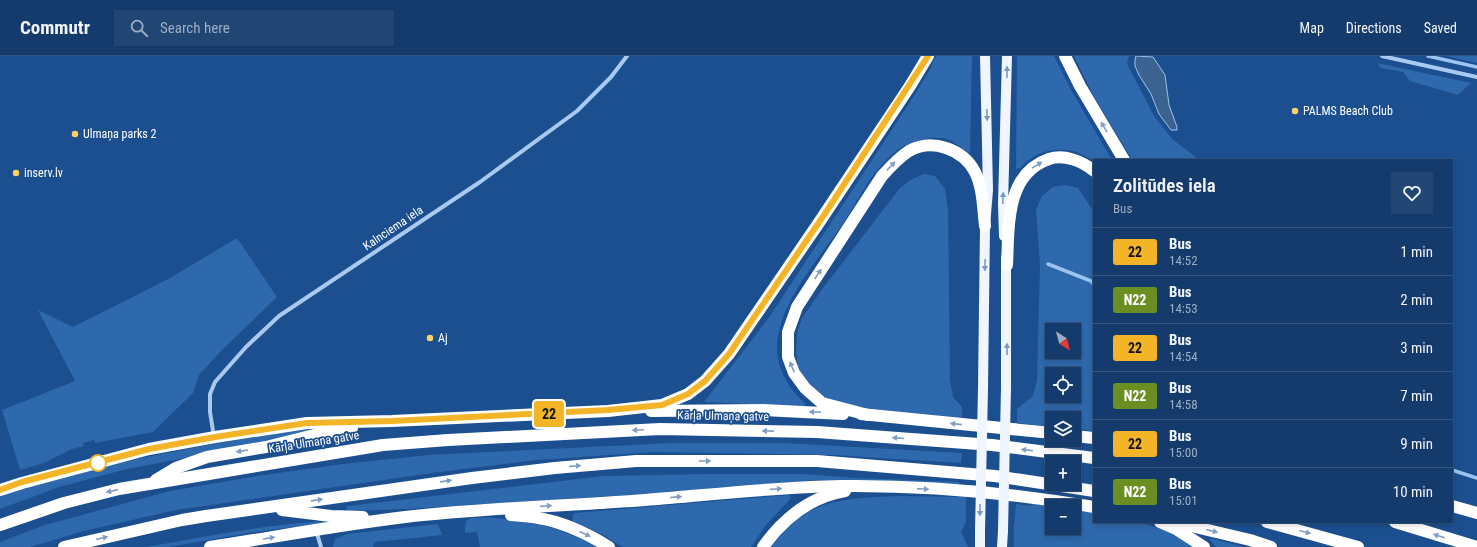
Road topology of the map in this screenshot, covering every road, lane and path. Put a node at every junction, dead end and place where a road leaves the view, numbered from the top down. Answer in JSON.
{"nodes":[{"id":1,"x":627,"y":56,"type":"edge"},
{"id":2,"x":928,"y":56,"type":"edge"},
{"id":3,"x":985,"y":56,"type":"edge"},
{"id":4,"x":1007,"y":56,"type":"edge"},
{"id":5,"x":1065,"y":56,"type":"edge"},
{"id":6,"x":1382,"y":56,"type":"edge"},
{"id":7,"x":1477,"y":77,"type":"edge"},
{"id":8,"x":1123,"y":159,"type":"edge"},
{"id":9,"x":1093,"y":170,"type":"edge"},
{"id":10,"x":985,"y":226,"type":"junction"},
{"id":11,"x":1007,"y":265,"type":"junction"},
{"id":12,"x":608,"y":410,"type":"junction"},
{"id":13,"x":868,"y":415,"type":"junction"},
{"id":14,"x":392,"y":421,"type":"junction"},
{"id":15,"x":1045,"y":432,"type":"edge"},
{"id":16,"x":215,"y":437,"type":"junction"},
{"id":17,"x":1081,"y":437,"type":"edge"},
{"id":18,"x":1093,"y":438,"type":"edge"},
{"id":19,"x":1093,"y":458,"type":"edge"},
{"id":20,"x":150,"y":484,"type":"junction"},
{"id":21,"x":884,"y":486,"type":"junction"},
{"id":22,"x":0,"y":490,"type":"edge"},
{"id":23,"x":1093,"y":491,"type":"edge"},
{"id":24,"x":1453,"y":506,"type":"edge"},
{"id":25,"x":1093,"y":507,"type":"edge"},
{"id":26,"x":265,"y":508,"type":"junction"},
{"id":27,"x":480,"y":511,"type":"junction"},
{"id":28,"x":1477,"y":513,"type":"edge"},
{"id":29,"x":404,"y":517,"type":"junction"},
{"id":30,"x":1162,"y":523,"type":"edge"},
{"id":31,"x":1178,"y":523,"type":"edge"},
{"id":32,"x":1271,"y":523,"type":"edge"},
{"id":33,"x":1398,"y":523,"type":"edge"},
{"id":34,"x":0,"y":525,"type":"edge"},
{"id":35,"x":316,"y":530,"type":"junction"},
{"id":36,"x":64,"y":547,"type":"edge"},
{"id":37,"x":210,"y":547,"type":"edge"},
{"id":38,"x":321,"y":547,"type":"edge"},
{"id":39,"x":610,"y":547,"type":"edge"},
{"id":40,"x":763,"y":547,"type":"edge"},
{"id":41,"x":980,"y":547,"type":"edge"},
{"id":42,"x":1002,"y":547,"type":"edge"},
{"id":43,"x":1204,"y":547,"type":"edge"},
{"id":44,"x":1271,"y":547,"type":"edge"},
{"id":45,"x":1358,"y":547,"type":"edge"},
{"id":46,"x":1477,"y":547,"type":"edge"}],
"edges":[{"from":1,"to":16,"type":"street","name":"Kalnciema iela"},
{"from":2,"to":12,"type":"highway"},
{"from":3,"to":10,"type":"main road","one_way":true},
{"from":11,"to":4,"type":"main road","one_way":true},
{"from":8,"to":5,"type":"highway","one_way":true},
{"from":6,"to":7,"type":"street"},
{"from":11,"to":9,"type":"highway","one_way":true},
{"from":13,"to":10,"type":"highway","one_way":true},
{"from":10,"to":41,"type":"main road","one_way":true,"bridge":true},
{"from":42,"to":11,"type":"main road","one_way":true,"bridge":true},
{"from":13,"to":12,"type":"highway","one_way":true},
{"from":12,"to":14,"type":"highway"},
{"from":15,"to":13,"type":"highway","one_way":true},
{"from":14,"to":16,"type":"highway"},
{"from":14,"to":20,"type":"highway","one_way":true},
{"from":16,"to":22,"type":"highway"},
{"from":17,"to":18,"type":"highway"},
{"from":19,"to":20,"type":"highway","name":"Kārļa Ulmaņa gatve","one_way":true},
{"from":20,"to":34,"type":"highway","name":"Kārļa Ulmaņa gatve","one_way":true},
{"from":21,"to":25,"type":"highway","one_way":true},
{"from":27,"to":21,"type":"highway","one_way":true},
{"from":21,"to":40,"type":"highway"},
{"from":26,"to":23,"type":"highway","one_way":true},
{"from":24,"to":28,"type":"highway"},
{"from":26,"to":29,"type":"highway"},
{"from":36,"to":26,"type":"highway","one_way":true},
{"from":27,"to":29,"type":"highway"},
{"from":27,"to":39,"type":"highway","one_way":true},
{"from":29,"to":35,"type":"highway"},
{"from":30,"to":43,"type":"highway"},
{"from":31,"to":44,"type":"highway","one_way":true},
{"from":32,"to":45,"type":"highway","one_way":true},
{"from":46,"to":33,"type":"highway","one_way":true},
{"from":37,"to":35,"type":"highway","one_way":true},
{"from":35,"to":38,"type":"street"}]}
